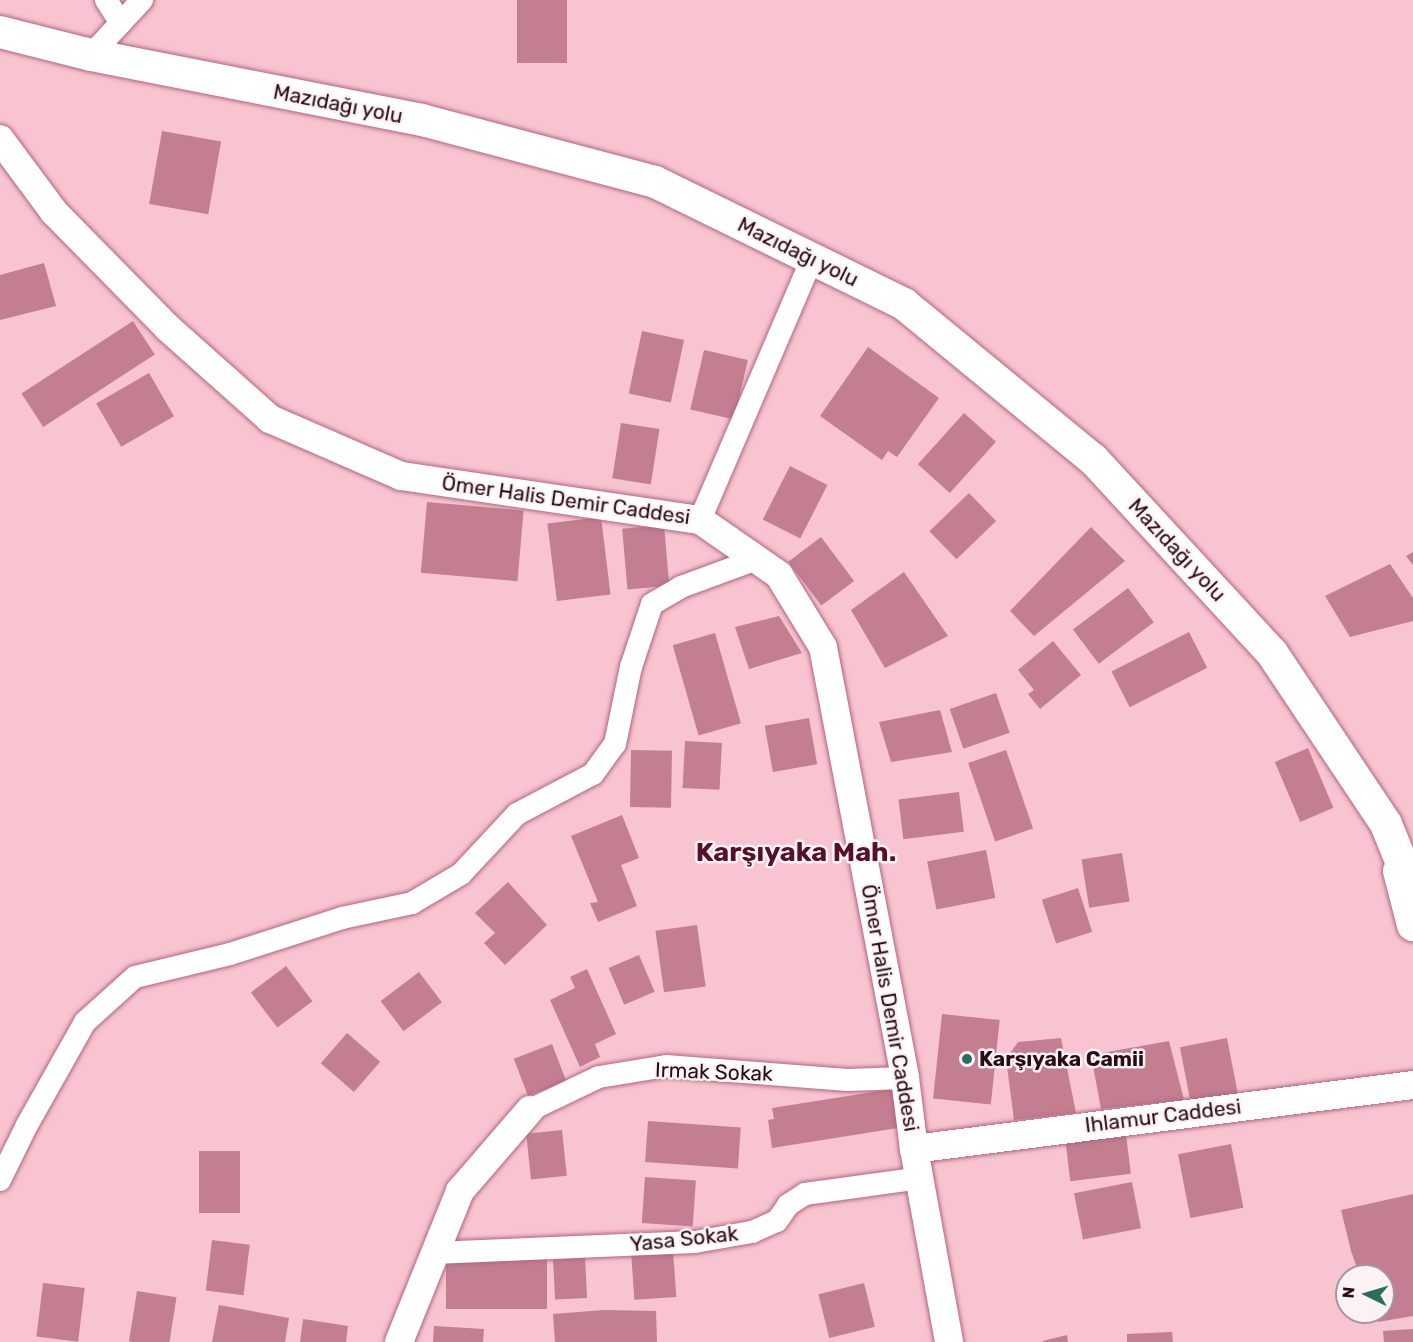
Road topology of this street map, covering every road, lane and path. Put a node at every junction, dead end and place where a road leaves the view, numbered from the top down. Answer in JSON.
{"nodes":[{"id":1,"x":106,"y":0,"type":"edge"},
{"id":2,"x":142,"y":0,"type":"edge"},
{"id":3,"x":121,"y":23,"type":"junction"},
{"id":4,"x":0,"y":32,"type":"edge"},
{"id":5,"x":91,"y":55,"type":"junction"},
{"id":6,"x":0,"y":139,"type":"edge"},
{"id":7,"x":812,"y":259,"type":"junction"},
{"id":8,"x":700,"y":520,"type":"junction"},
{"id":9,"x":756,"y":559,"type":"junction"},
{"id":10,"x":1386,"y":824,"type":"junction"},
{"id":11,"x":1413,"y":891,"type":"edge"},
{"id":12,"x":1413,"y":925,"type":"edge"},
{"id":13,"x":905,"y":1078,"type":"junction"},
{"id":14,"x":1413,"y":1085,"type":"edge"},
{"id":15,"x":530,"y":1110,"type":"joint"},
{"id":16,"x":914,"y":1149,"type":"junction"},
{"id":17,"x":920,"y":1178,"type":"junction"},
{"id":18,"x":0,"y":1180,"type":"edge"},
{"id":19,"x":434,"y":1253,"type":"junction"},
{"id":20,"x":399,"y":1342,"type":"edge"},
{"id":21,"x":949,"y":1342,"type":"edge"}],
"edges":[{"from":1,"to":3,"type":"street"},
{"from":2,"to":3,"type":"street"},
{"from":3,"to":5,"type":"street"},
{"from":4,"to":5,"type":"main road","name":"Mazıdağı yolu"},
{"from":5,"to":7,"type":"main road","name":"Mazıdağı yolu"},
{"from":6,"to":8,"type":"street","name":"Ömer Halis Demir Caddesi"},
{"from":7,"to":8,"type":"street"},
{"from":7,"to":10,"type":"main road","name":"Mazıdağı yolu"},
{"from":8,"to":9,"type":"street","name":"Ömer Halis Demir Caddesi"},
{"from":9,"to":13,"type":"street","name":"Ömer Halis Demir Caddesi"},
{"from":9,"to":18,"type":"street"},
{"from":10,"to":11,"type":"main road"},
{"from":10,"to":12,"type":"main road"},
{"from":13,"to":15,"type":"street","name":"Irmak Sokak"},
{"from":13,"to":16,"type":"street","name":"Ömer Halis Demir Caddesi"},
{"from":14,"to":16,"type":"street","name":"Ihlamur Caddesi"},
{"from":15,"to":19,"type":"street"},
{"from":16,"to":17,"type":"street","name":"Ömer Halis Demir Caddesi"},
{"from":17,"to":19,"type":"street","name":"Yasa Sokak"},
{"from":17,"to":21,"type":"street","name":"Ömer Halis Demir Caddesi"},
{"from":19,"to":20,"type":"street"}]}
